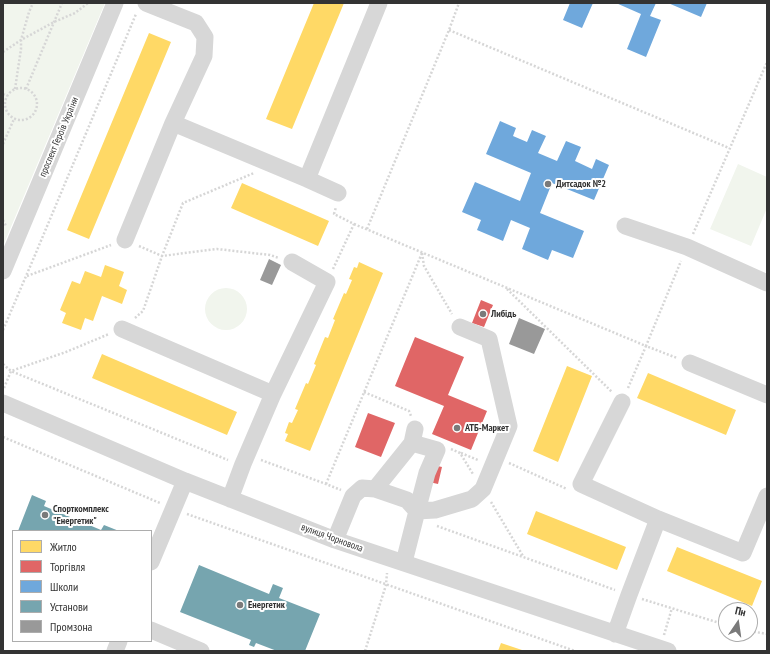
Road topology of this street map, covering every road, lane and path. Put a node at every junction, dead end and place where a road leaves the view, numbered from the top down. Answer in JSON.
{"nodes":[{"id":1,"x":33,"y":3,"type":"edge"},
{"id":2,"x":62,"y":3,"type":"edge"},
{"id":3,"x":88,"y":3,"type":"edge"},
{"id":4,"x":115,"y":3,"type":"edge"},
{"id":5,"x":379,"y":3,"type":"edge"},
{"id":6,"x":459,"y":3,"type":"edge"},
{"id":7,"x":142,"y":7,"type":"edge"},
{"id":8,"x":54,"y":22,"type":"junction"},
{"id":9,"x":449,"y":30,"type":"junction"},
{"id":10,"x":21,"y":40,"type":"junction"},
{"id":11,"x":3,"y":52,"type":"edge"},
{"id":12,"x":767,"y":62,"type":"edge"},
{"id":13,"x":15,"y":89,"type":"junction"},
{"id":14,"x":26,"y":89,"type":"junction"},
{"id":15,"x":3,"y":94,"type":"edge"},
{"id":16,"x":7,"y":96,"type":"junction"},
{"id":17,"x":14,"y":119,"type":"junction"},
{"id":18,"x":173,"y":123,"type":"junction"},
{"id":19,"x":3,"y":143,"type":"edge"},
{"id":20,"x":729,"y":148,"type":"junction"},
{"id":21,"x":273,"y":165,"type":"junction"},
{"id":22,"x":307,"y":179,"type":"junction"},
{"id":23,"x":338,"y":193,"type":"joint"},
{"id":24,"x":354,"y":224,"type":"junction"},
{"id":25,"x":625,"y":226,"type":"dead end"},
{"id":26,"x":367,"y":229,"type":"junction"},
{"id":27,"x":125,"y":240,"type":"junction"},
{"id":28,"x":687,"y":247,"type":"junction"},
{"id":29,"x":422,"y":252,"type":"junction"},
{"id":30,"x":162,"y":256,"type":"junction"},
{"id":31,"x":292,"y":262,"type":"joint"},
{"id":32,"x":3,"y":271,"type":"edge"},
{"id":33,"x":26,"y":276,"type":"junction"},
{"id":34,"x":327,"y":282,"type":"junction"},
{"id":35,"x":767,"y":283,"type":"edge"},
{"id":36,"x":506,"y":288,"type":"junction"},
{"id":37,"x":460,"y":327,"type":"joint"},
{"id":38,"x":122,"y":329,"type":"junction"},
{"id":39,"x":3,"y":330,"type":"edge"},
{"id":40,"x":646,"y":346,"type":"junction"},
{"id":41,"x":690,"y":363,"type":"joint"},
{"id":42,"x":3,"y":390,"type":"edge"},
{"id":43,"x":364,"y":392,"type":"junction"},
{"id":44,"x":273,"y":394,"type":"junction"},
{"id":45,"x":767,"y":395,"type":"edge"},
{"id":46,"x":622,"y":402,"type":"junction"},
{"id":47,"x":3,"y":403,"type":"edge"},
{"id":48,"x":413,"y":436,"type":"junction"},
{"id":49,"x":3,"y":437,"type":"edge"},
{"id":50,"x":448,"y":448,"type":"dead end"},
{"id":51,"x":460,"y":453,"type":"junction"},
{"id":52,"x":494,"y":462,"type":"junction"},
{"id":53,"x":185,"y":481,"type":"junction"},
{"id":54,"x":326,"y":484,"type":"dead end"},
{"id":55,"x":581,"y":484,"type":"junction"},
{"id":56,"x":375,"y":488,"type":"junction"},
{"id":57,"x":483,"y":489,"type":"junction"},
{"id":58,"x":767,"y":496,"type":"edge"},
{"id":59,"x":230,"y":499,"type":"junction"},
{"id":60,"x":174,"y":509,"type":"junction"},
{"id":61,"x":417,"y":511,"type":"junction"},
{"id":62,"x":658,"y":519,"type":"junction"},
{"id":63,"x":335,"y":540,"type":"junction"},
{"id":64,"x":523,"y":557,"type":"dead end"},
{"id":65,"x":152,"y":560,"type":"edge"},
{"id":66,"x":404,"y":562,"type":"junction"},
{"id":67,"x":386,"y":585,"type":"junction"},
{"id":68,"x":672,"y":608,"type":"dead end"},
{"id":69,"x":152,"y":630,"type":"edge"},
{"id":70,"x":615,"y":634,"type":"junction"},
{"id":71,"x":664,"y":650,"type":"edge"},
{"id":72,"x":201,"y":651,"type":"edge"},
{"id":73,"x":365,"y":651,"type":"edge"},
{"id":74,"x":575,"y":651,"type":"edge"}],
"edges":[{"from":1,"to":10,"type":"path"},
{"from":2,"to":8,"type":"path"},
{"from":3,"to":8,"type":"path"},
{"from":4,"to":32,"type":"street","name":"проспект Героїв України"},
{"from":5,"to":22,"type":"street"},
{"from":6,"to":9,"type":"path"},
{"from":7,"to":18,"type":"street"},
{"from":7,"to":33,"type":"path"},
{"from":8,"to":10,"type":"path"},
{"from":8,"to":14,"type":"path"},
{"from":9,"to":20,"type":"path"},
{"from":9,"to":26,"type":"path"},
{"from":10,"to":11,"type":"path"},
{"from":10,"to":13,"type":"path"},
{"from":12,"to":20,"type":"path"},
{"from":13,"to":14,"type":"path"},
{"from":13,"to":16,"type":"path"},
{"from":14,"to":17,"type":"path"},
{"from":15,"to":16,"type":"path"},
{"from":16,"to":17,"type":"path"},
{"from":17,"to":19,"type":"path"},
{"from":18,"to":21,"type":"street"},
{"from":18,"to":27,"type":"street"},
{"from":20,"to":28,"type":"path"},
{"from":21,"to":22,"type":"street"},
{"from":21,"to":30,"type":"path"},
{"from":22,"to":23,"type":"street"},
{"from":23,"to":24,"type":"path"},
{"from":24,"to":26,"type":"path"},
{"from":24,"to":34,"type":"path"},
{"from":25,"to":28,"type":"street"},
{"from":26,"to":29,"type":"path"},
{"from":27,"to":30,"type":"path"},
{"from":27,"to":33,"type":"path"},
{"from":28,"to":35,"type":"street"},
{"from":28,"to":40,"type":"path"},
{"from":29,"to":36,"type":"path"},
{"from":29,"to":37,"type":"path"},
{"from":29,"to":43,"type":"path"},
{"from":30,"to":31,"type":"path"},
{"from":30,"to":38,"type":"path"},
{"from":31,"to":34,"type":"street"},
{"from":33,"to":39,"type":"path"},
{"from":34,"to":44,"type":"street"},
{"from":36,"to":40,"type":"path"},
{"from":36,"to":46,"type":"path"},
{"from":37,"to":52,"type":"street"},
{"from":38,"to":42,"type":"path"},
{"from":38,"to":44,"type":"street"},
{"from":40,"to":41,"type":"path"},
{"from":40,"to":46,"type":"path"},
{"from":41,"to":45,"type":"street"},
{"from":43,"to":48,"type":"path"},
{"from":43,"to":54,"type":"path"},
{"from":44,"to":59,"type":"street"},
{"from":46,"to":55,"type":"street"},
{"from":47,"to":53,"type":"street","name":"вулиця Чорновола"},
{"from":48,"to":56,"type":"street"},
{"from":48,"to":61,"type":"street"},
{"from":49,"to":60,"type":"path"},
{"from":50,"to":51,"type":"path"},
{"from":51,"to":52,"type":"path"},
{"from":51,"to":57,"type":"path"},
{"from":52,"to":55,"type":"path"},
{"from":52,"to":57,"type":"street"},
{"from":53,"to":59,"type":"street","name":"вулиця Чорновола"},
{"from":53,"to":60,"type":"street"},
{"from":55,"to":62,"type":"street"},
{"from":56,"to":61,"type":"street"},
{"from":56,"to":63,"type":"street"},
{"from":57,"to":61,"type":"street"},
{"from":57,"to":64,"type":"path"},
{"from":58,"to":62,"type":"street"},
{"from":59,"to":63,"type":"street","name":"вулиця Чорновола"},
{"from":60,"to":65,"type":"street"},
{"from":60,"to":67,"type":"path"},
{"from":61,"to":66,"type":"street"},
{"from":62,"to":70,"type":"street"},
{"from":63,"to":66,"type":"street","name":"вулиця Чорновола"},
{"from":66,"to":70,"type":"street","name":"вулиця Чорновола"},
{"from":67,"to":73,"type":"path"},
{"from":67,"to":74,"type":"path"},
{"from":68,"to":71,"type":"path"},
{"from":69,"to":72,"type":"street"},
{"from":70,"to":71,"type":"street","name":"вулиця Чорновола"}]}
